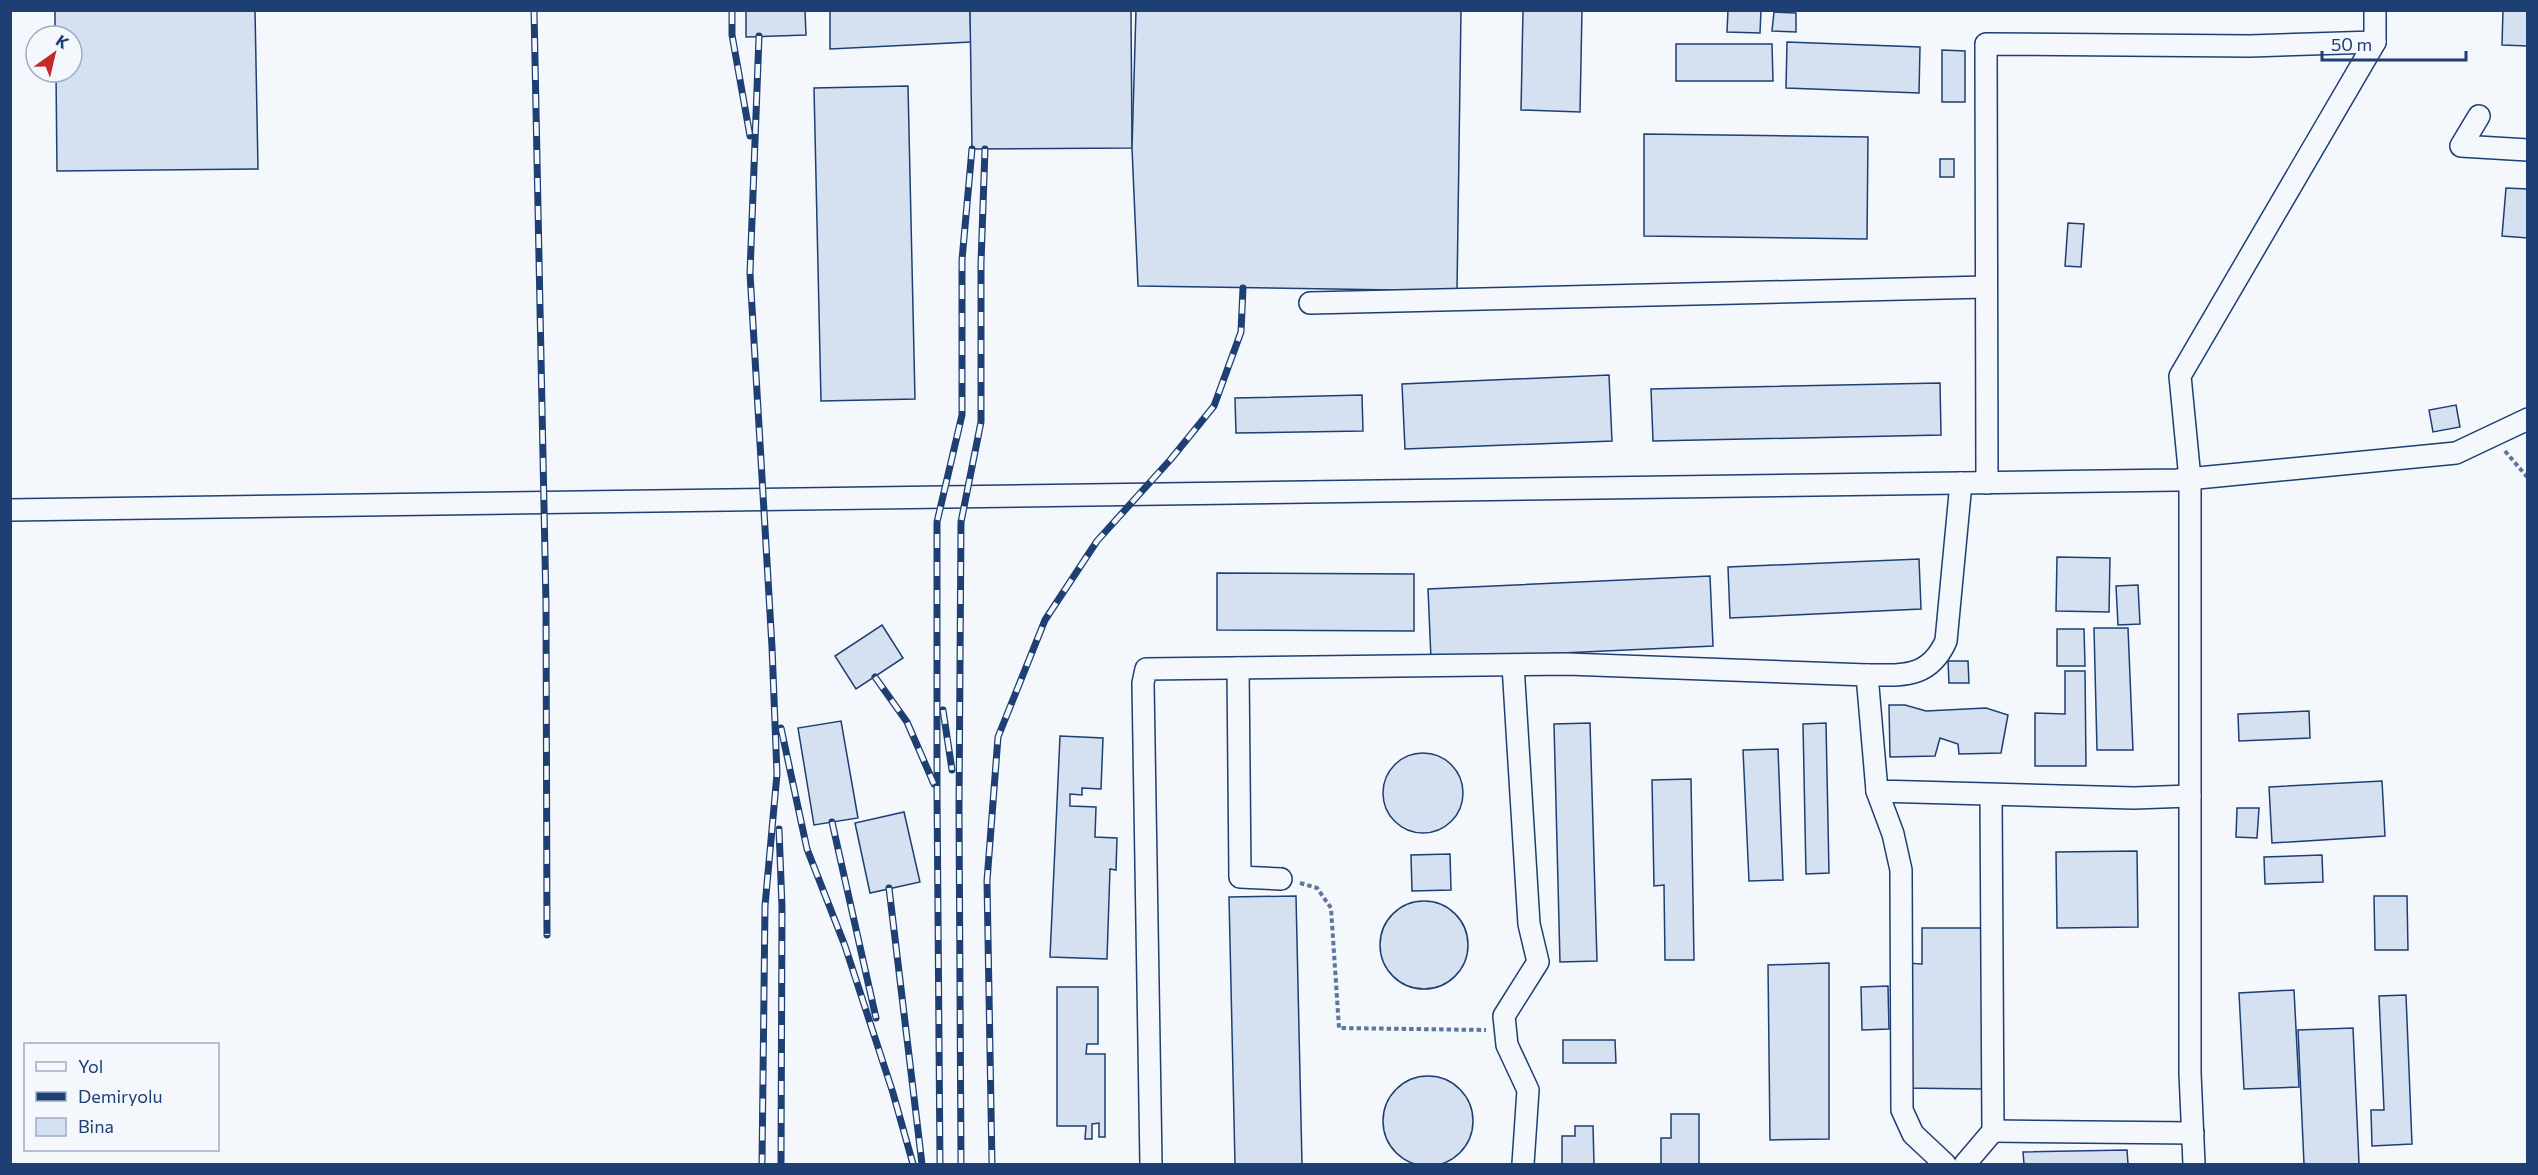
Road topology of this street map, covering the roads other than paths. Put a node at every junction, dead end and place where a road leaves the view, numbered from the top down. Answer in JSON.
{"nodes":[{"id":1,"x":2375,"y":10,"type":"edge"},
{"id":2,"x":2375,"y":42,"type":"junction"},
{"id":3,"x":2479,"y":116,"type":"dead end"},
{"id":4,"x":2528,"y":150,"type":"edge"},
{"id":5,"x":1986,"y":287,"type":"junction"},
{"id":6,"x":1310,"y":303,"type":"dead end"},
{"id":7,"x":2528,"y":419,"type":"edge"},
{"id":8,"x":2183,"y":479,"type":"junction"},
{"id":9,"x":1961,"y":483,"type":"junction"},
{"id":10,"x":1987,"y":483,"type":"junction"},
{"id":11,"x":10,"y":510,"type":"edge"},
{"id":12,"x":1514,"y":665,"type":"junction"},
{"id":13,"x":1238,"y":668,"type":"junction"},
{"id":14,"x":1867,"y":675,"type":"junction"},
{"id":15,"x":1877,"y":791,"type":"junction"},
{"id":16,"x":1991,"y":795,"type":"junction"},
{"id":17,"x":2190,"y":796,"type":"junction"},
{"id":18,"x":1281,"y":879,"type":"road end"},
{"id":19,"x":1993,"y":1131,"type":"junction"},
{"id":20,"x":2193,"y":1133,"type":"junction"},
{"id":21,"x":1151,"y":1164,"type":"edge"},
{"id":22,"x":1523,"y":1164,"type":"edge"},
{"id":23,"x":1945,"y":1164,"type":"edge"},
{"id":24,"x":1965,"y":1164,"type":"edge"},
{"id":25,"x":2194,"y":1164,"type":"edge"}],
"edges":[{"from":1,"to":2,"type":"street"},
{"from":2,"to":5,"type":"street"},
{"from":2,"to":8,"type":"street"},
{"from":3,"to":4,"type":"street"},
{"from":5,"to":6,"type":"street"},
{"from":5,"to":10,"type":"street"},
{"from":7,"to":8,"type":"street"},
{"from":8,"to":10,"type":"street"},
{"from":8,"to":17,"type":"street"},
{"from":9,"to":10,"type":"street"},
{"from":9,"to":11,"type":"street"},
{"from":9,"to":14,"type":"street"},
{"from":12,"to":13,"type":"street"},
{"from":12,"to":14,"type":"street"},
{"from":12,"to":22,"type":"street"},
{"from":13,"to":18,"type":"street"},
{"from":13,"to":21,"type":"street"},
{"from":14,"to":15,"type":"street"},
{"from":15,"to":16,"type":"street"},
{"from":15,"to":23,"type":"street"},
{"from":16,"to":17,"type":"street"},
{"from":16,"to":19,"type":"street"},
{"from":17,"to":20,"type":"street"},
{"from":19,"to":20,"type":"street"},
{"from":19,"to":24,"type":"street"},
{"from":20,"to":25,"type":"street"}]}
